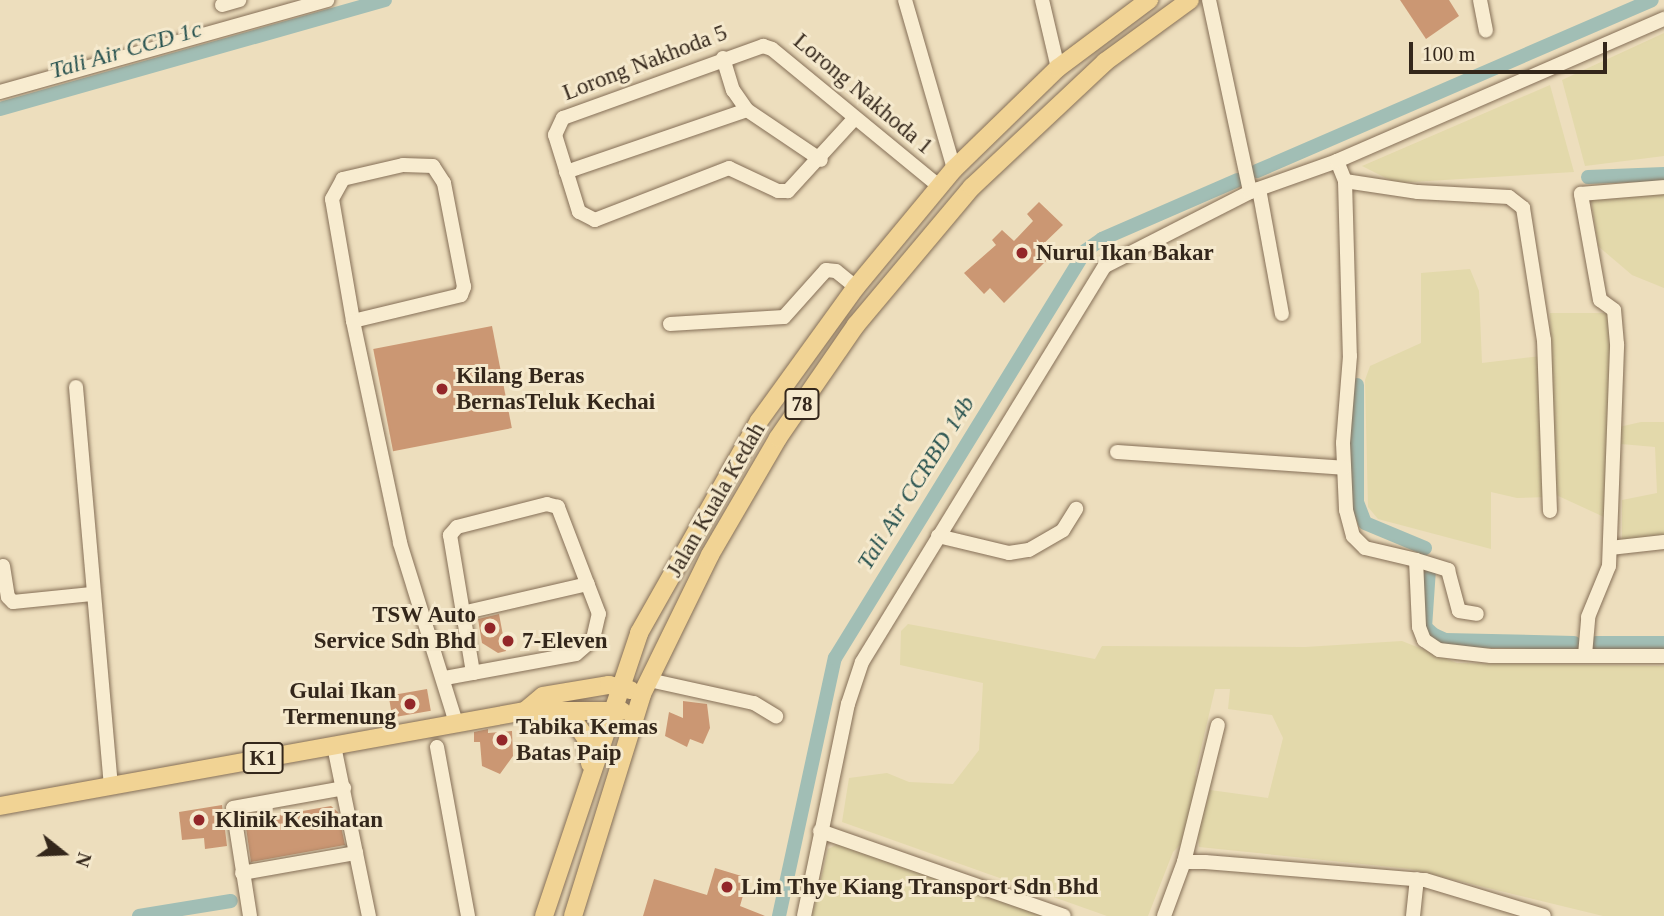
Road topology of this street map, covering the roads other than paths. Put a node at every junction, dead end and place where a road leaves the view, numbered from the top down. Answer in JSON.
{"nodes":[{"id":1,"x":239,"y":0,"type":"edge"},
{"id":2,"x":327,"y":0,"type":"edge"},
{"id":3,"x":905,"y":0,"type":"edge"},
{"id":4,"x":1042,"y":0,"type":"edge"},
{"id":5,"x":1149,"y":0,"type":"edge"},
{"id":6,"x":1190,"y":0,"type":"edge"},
{"id":7,"x":1209,"y":0,"type":"edge"},
{"id":8,"x":1480,"y":0,"type":"edge"},
{"id":9,"x":222,"y":5,"type":"dead end"},
{"id":10,"x":1664,"y":19,"type":"edge"},
{"id":11,"x":1486,"y":30,"type":"dead end"},
{"id":12,"x":754,"y":46,"type":"joint"},
{"id":13,"x":723,"y":58,"type":"junction"},
{"id":14,"x":1058,"y":68,"type":"junction"},
{"id":15,"x":0,"y":92,"type":"edge"},
{"id":16,"x":747,"y":110,"type":"junction"},
{"id":17,"x":854,"y":119,"type":"junction"},
{"id":18,"x":821,"y":160,"type":"junction"},
{"id":19,"x":1337,"y":161,"type":"junction"},
{"id":20,"x":954,"y":169,"type":"junction"},
{"id":21,"x":566,"y":172,"type":"junction"},
{"id":22,"x":1345,"y":181,"type":"junction"},
{"id":23,"x":939,"y":186,"type":"junction"},
{"id":24,"x":1664,"y":187,"type":"edge"},
{"id":25,"x":1254,"y":190,"type":"junction"},
{"id":26,"x":856,"y":287,"type":"junction"},
{"id":27,"x":1282,"y":314,"type":"dead end"},
{"id":28,"x":353,"y":320,"type":"junction"},
{"id":29,"x":670,"y":324,"type":"dead end"},
{"id":30,"x":76,"y":387,"type":"dead end"},
{"id":31,"x":1116,"y":452,"type":"dead end"},
{"id":32,"x":1343,"y":468,"type":"junction"},
{"id":33,"x":1076,"y":509,"type":"dead end"},
{"id":34,"x":1550,"y":511,"type":"dead end"},
{"id":35,"x":938,"y":536,"type":"junction"},
{"id":36,"x":1664,"y":542,"type":"edge"},
{"id":37,"x":1610,"y":548,"type":"junction"},
{"id":38,"x":1416,"y":560,"type":"junction"},
{"id":39,"x":3,"y":566,"type":"dead end"},
{"id":40,"x":588,"y":584,"type":"junction"},
{"id":41,"x":92,"y":594,"type":"junction"},
{"id":42,"x":462,"y":613,"type":"junction"},
{"id":43,"x":1477,"y":614,"type":"dead end"},
{"id":44,"x":639,"y":633,"type":"junction"},
{"id":45,"x":1585,"y":655,"type":"junction"},
{"id":46,"x":1664,"y":656,"type":"edge"},
{"id":47,"x":473,"y":673,"type":"junction"},
{"id":48,"x":444,"y":678,"type":"junction"},
{"id":49,"x":620,"y":687,"type":"junction"},
{"id":50,"x":645,"y":687,"type":"junction"},
{"id":51,"x":584,"y":688,"type":"junction"},
{"id":52,"x":612,"y":708,"type":"junction"},
{"id":53,"x":525,"y":711,"type":"junction"},
{"id":54,"x":567,"y":711,"type":"junction"},
{"id":55,"x":635,"y":715,"type":"junction"},
{"id":56,"x":776,"y":716,"type":"dead end"},
{"id":57,"x":456,"y":723,"type":"junction"},
{"id":58,"x":1218,"y":725,"type":"dead end"},
{"id":59,"x":334,"y":746,"type":"junction"},
{"id":60,"x":437,"y":747,"type":"dead end"},
{"id":61,"x":590,"y":771,"type":"junction"},
{"id":62,"x":111,"y":786,"type":"junction"},
{"id":63,"x":344,"y":788,"type":"junction"},
{"id":64,"x":0,"y":806,"type":"edge"},
{"id":65,"x":820,"y":831,"type":"junction"},
{"id":66,"x":356,"y":853,"type":"junction"},
{"id":67,"x":1184,"y":862,"type":"junction"},
{"id":68,"x":243,"y":873,"type":"junction"},
{"id":69,"x":1417,"y":880,"type":"junction"},
{"id":70,"x":1516,"y":911,"type":"edge"},
{"id":71,"x":250,"y":916,"type":"edge"},
{"id":72,"x":369,"y":916,"type":"edge"},
{"id":73,"x":468,"y":916,"type":"edge"},
{"id":74,"x":544,"y":916,"type":"edge"},
{"id":75,"x":573,"y":916,"type":"edge"},
{"id":76,"x":804,"y":916,"type":"edge"},
{"id":77,"x":1064,"y":916,"type":"edge"},
{"id":78,"x":1164,"y":916,"type":"edge"},
{"id":79,"x":1413,"y":916,"type":"edge"},
{"id":80,"x":1544,"y":916,"type":"edge"}],
"edges":[{"from":1,"to":9,"type":"street"},
{"from":2,"to":15,"type":"street"},
{"from":3,"to":20,"type":"street"},
{"from":4,"to":14,"type":"street"},
{"from":5,"to":14,"type":"main road","name":"Jalan Kuala Kedah","number":"78"},
{"from":6,"to":50,"type":"main road","name":"Jalan Kuala Kedah","number":"78"},
{"from":7,"to":25,"type":"street"},
{"from":8,"to":11,"type":"street"},
{"from":10,"to":19,"type":"street"},
{"from":12,"to":13,"type":"street","name":"Lorong Nakhoda 5"},
{"from":12,"to":17,"type":"street","name":"Lorong Nakhoda 1"},
{"from":13,"to":16,"type":"street"},
{"from":13,"to":21,"type":"street","name":"Lorong Nakhoda 5"},
{"from":14,"to":20,"type":"main road","name":"Jalan Kuala Kedah","number":"78"},
{"from":16,"to":18,"type":"street"},
{"from":16,"to":21,"type":"street"},
{"from":17,"to":18,"type":"street"},
{"from":17,"to":23,"type":"street","name":"Lorong Nakhoda 1"},
{"from":18,"to":21,"type":"street"},
{"from":19,"to":22,"type":"street"},
{"from":19,"to":25,"type":"street"},
{"from":20,"to":23,"type":"main road","name":"Jalan Kuala Kedah","number":"78"},
{"from":22,"to":32,"type":"street"},
{"from":22,"to":34,"type":"street"},
{"from":23,"to":26,"type":"main road","name":"Jalan Kuala Kedah","number":"78"},
{"from":24,"to":37,"type":"street"},
{"from":25,"to":27,"type":"street"},
{"from":25,"to":35,"type":"street"},
{"from":26,"to":29,"type":"street"},
{"from":26,"to":44,"type":"main road","name":"Jalan Kuala Kedah","number":"78"},
{"from":28,"to":28,"type":"street"},
{"from":28,"to":48,"type":"street"},
{"from":30,"to":41,"type":"street"},
{"from":31,"to":32,"type":"street"},
{"from":32,"to":38,"type":"street"},
{"from":33,"to":35,"type":"street"},
{"from":35,"to":65,"type":"street"},
{"from":36,"to":37,"type":"street"},
{"from":37,"to":45,"type":"street"},
{"from":38,"to":43,"type":"street"},
{"from":38,"to":45,"type":"street"},
{"from":39,"to":41,"type":"street"},
{"from":40,"to":42,"type":"street"},
{"from":40,"to":42,"type":"street"},
{"from":40,"to":47,"type":"street"},
{"from":41,"to":62,"type":"street"},
{"from":42,"to":47,"type":"street"},
{"from":44,"to":49,"type":"main road","name":"Jalan Kuala Kedah","number":"78"},
{"from":44,"to":51,"type":"main road"},
{"from":45,"to":46,"type":"street"},
{"from":47,"to":48,"type":"street"},
{"from":48,"to":57,"type":"street"},
{"from":49,"to":50,"type":"main road","number":"K1"},
{"from":49,"to":51,"type":"main road","number":"K1"},
{"from":49,"to":52,"type":"main road","name":"Jalan Kuala Kedah","number":"78"},
{"from":50,"to":55,"type":"main road","name":"Jalan Kuala Kedah","number":"78"},
{"from":50,"to":56,"type":"street"},
{"from":51,"to":53,"type":"main road","number":"K1"},
{"from":52,"to":54,"type":"main road","number":"K1"},
{"from":52,"to":55,"type":"main road","number":"K1"},
{"from":52,"to":61,"type":"main road","name":"Jalan Kuala Kedah","number":"78"},
{"from":53,"to":54,"type":"main road","number":"K1"},
{"from":53,"to":57,"type":"main road","number":"K1"},
{"from":54,"to":61,"type":"main road"},
{"from":55,"to":75,"type":"main road","name":"Jalan Kuala Kedah","number":"78"},
{"from":57,"to":59,"type":"main road","number":"K1"},
{"from":58,"to":67,"type":"street"},
{"from":59,"to":62,"type":"main road","number":"K1"},
{"from":59,"to":63,"type":"street"},
{"from":60,"to":73,"type":"street"},
{"from":61,"to":74,"type":"main road","name":"Jalan Kuala Kedah","number":"78"},
{"from":62,"to":64,"type":"main road","number":"K1"},
{"from":63,"to":66,"type":"street"},
{"from":63,"to":68,"type":"street"},
{"from":65,"to":76,"type":"street"},
{"from":65,"to":77,"type":"street"},
{"from":66,"to":68,"type":"street"},
{"from":66,"to":72,"type":"street"},
{"from":67,"to":69,"type":"street"},
{"from":67,"to":78,"type":"street"},
{"from":68,"to":71,"type":"street"},
{"from":69,"to":70,"type":"street"},
{"from":69,"to":79,"type":"street"},
{"from":70,"to":80,"type":"street"}]}
